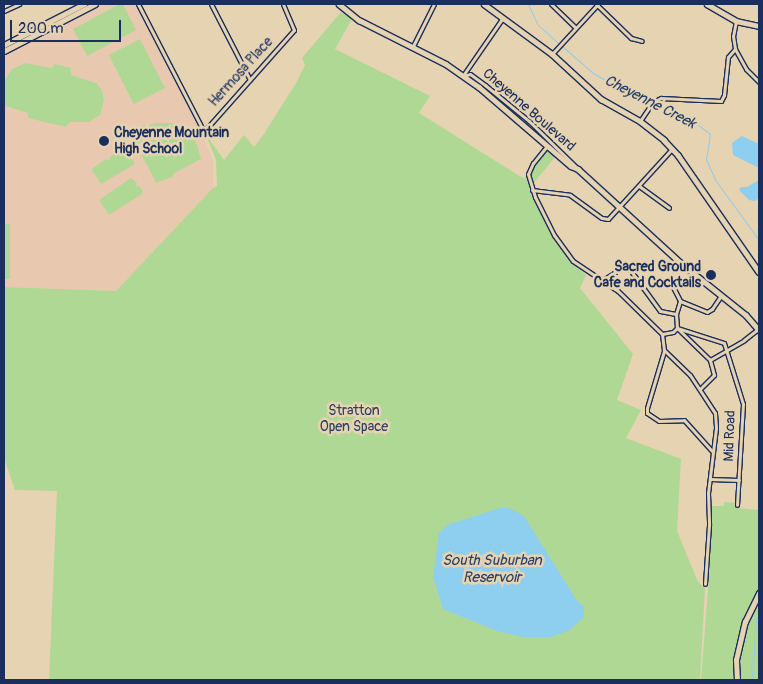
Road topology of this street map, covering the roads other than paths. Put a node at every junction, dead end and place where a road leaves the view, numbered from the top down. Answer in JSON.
{"nodes":[{"id":1,"x":18,"y":4,"type":"edge"},
{"id":2,"x":95,"y":4,"type":"edge"},
{"id":3,"x":138,"y":4,"type":"edge"},
{"id":4,"x":211,"y":4,"type":"edge"},
{"id":5,"x":283,"y":4,"type":"edge"},
{"id":6,"x":339,"y":4,"type":"edge"},
{"id":7,"x":434,"y":4,"type":"edge"},
{"id":8,"x":484,"y":4,"type":"edge"},
{"id":9,"x":551,"y":4,"type":"edge"},
{"id":10,"x":597,"y":4,"type":"edge"},
{"id":11,"x":707,"y":4,"type":"edge"},
{"id":12,"x":79,"y":5,"type":"edge"},
{"id":13,"x":4,"y":11,"type":"edge"},
{"id":14,"x":502,"y":19,"type":"junction"},
{"id":15,"x":736,"y":21,"type":"junction"},
{"id":16,"x":759,"y":26,"type":"edge"},
{"id":17,"x":576,"y":27,"type":"junction"},
{"id":18,"x":642,"y":41,"type":"dead end"},
{"id":19,"x":4,"y":45,"type":"edge"},
{"id":20,"x":412,"y":48,"type":"junction"},
{"id":21,"x":736,"y":49,"type":"junction"},
{"id":22,"x":4,"y":51,"type":"edge"},
{"id":23,"x":552,"y":54,"type":"junction"},
{"id":24,"x":463,"y":76,"type":"junction"},
{"id":25,"x":250,"y":80,"type":"junction"},
{"id":26,"x":759,"y":82,"type":"edge"},
{"id":27,"x":640,"y":121,"type":"junction"},
{"id":28,"x":547,"y":146,"type":"junction"},
{"id":29,"x":672,"y":148,"type":"junction"},
{"id":30,"x":578,"y":169,"type":"junction"},
{"id":31,"x":639,"y":186,"type":"junction"},
{"id":32,"x":532,"y":190,"type":"junction"},
{"id":33,"x":619,"y":207,"type":"junction"},
{"id":34,"x":669,"y":208,"type":"dead end"},
{"id":35,"x":682,"y":264,"type":"junction"},
{"id":36,"x":759,"y":272,"type":"edge"},
{"id":37,"x":603,"y":280,"type":"junction"},
{"id":38,"x":720,"y":297,"type":"junction"},
{"id":39,"x":680,"y":301,"type":"junction"},
{"id":40,"x":676,"y":314,"type":"junction"},
{"id":41,"x":677,"y":328,"type":"junction"},
{"id":42,"x":759,"y":329,"type":"edge"},
{"id":43,"x":662,"y":334,"type":"junction"},
{"id":44,"x":664,"y":350,"type":"junction"},
{"id":45,"x":727,"y":351,"type":"junction"},
{"id":46,"x":710,"y":360,"type":"junction"},
{"id":47,"x":700,"y":389,"type":"junction"},
{"id":48,"x":712,"y":451,"type":"junction"},
{"id":49,"x":710,"y":479,"type":"junction"},
{"id":50,"x":739,"y":480,"type":"junction"},
{"id":51,"x":737,"y":505,"type":"dead end"},
{"id":52,"x":705,"y":584,"type":"dead end"},
{"id":53,"x":759,"y":594,"type":"edge"},
{"id":54,"x":737,"y":680,"type":"edge"}],
"edges":[{"from":1,"to":13,"type":"street"},
{"from":2,"to":22,"type":"street"},
{"from":3,"to":25,"type":"street","name":"Hermosa Place"},
{"from":4,"to":25,"type":"street"},
{"from":5,"to":25,"type":"street","name":"Hermosa Place"},
{"from":6,"to":20,"type":"street","name":"Cheyenne Boulevard"},
{"from":7,"to":20,"type":"street"},
{"from":8,"to":14,"type":"street"},
{"from":9,"to":17,"type":"street"},
{"from":10,"to":17,"type":"street"},
{"from":10,"to":18,"type":"street"},
{"from":11,"to":15,"type":"street"},
{"from":12,"to":19,"type":"street"},
{"from":14,"to":23,"type":"street"},
{"from":14,"to":24,"type":"street"},
{"from":15,"to":16,"type":"street"},
{"from":15,"to":21,"type":"street"},
{"from":17,"to":23,"type":"street"},
{"from":20,"to":24,"type":"street","name":"Cheyenne Boulevard"},
{"from":21,"to":26,"type":"street"},
{"from":21,"to":27,"type":"street"},
{"from":23,"to":27,"type":"street"},
{"from":24,"to":28,"type":"street","name":"Cheyenne Boulevard"},
{"from":24,"to":30,"type":"street","name":"Cheyenne Boulevard"},
{"from":27,"to":29,"type":"street"},
{"from":28,"to":30,"type":"street","name":"Cheyenne Boulevard"},
{"from":28,"to":32,"type":"street"},
{"from":29,"to":31,"type":"street"},
{"from":29,"to":36,"type":"street"},
{"from":30,"to":33,"type":"street","name":"Cheyenne Boulevard"},
{"from":31,"to":33,"type":"street"},
{"from":31,"to":34,"type":"street"},
{"from":32,"to":33,"type":"street"},
{"from":32,"to":37,"type":"street"},
{"from":33,"to":35,"type":"street","name":"Cheyenne Boulevard"},
{"from":35,"to":38,"type":"street","name":"Cheyenne Boulevard"},
{"from":35,"to":39,"type":"street"},
{"from":37,"to":40,"type":"street"},
{"from":37,"to":43,"type":"street"},
{"from":38,"to":39,"type":"street"},
{"from":38,"to":42,"type":"street","name":"Cheyenne Boulevard"},
{"from":39,"to":40,"type":"street"},
{"from":40,"to":41,"type":"street"},
{"from":41,"to":43,"type":"street"},
{"from":41,"to":45,"type":"street"},
{"from":41,"to":46,"type":"street"},
{"from":42,"to":45,"type":"street"},
{"from":43,"to":44,"type":"street"},
{"from":44,"to":47,"type":"street"},
{"from":44,"to":48,"type":"street"},
{"from":45,"to":46,"type":"street"},
{"from":45,"to":50,"type":"street","name":"Mid Road"},
{"from":46,"to":47,"type":"street"},
{"from":47,"to":48,"type":"street"},
{"from":48,"to":49,"type":"street"},
{"from":49,"to":50,"type":"street"},
{"from":49,"to":52,"type":"street"},
{"from":50,"to":51,"type":"street","name":"Mid Road"},
{"from":53,"to":54,"type":"street"}]}
